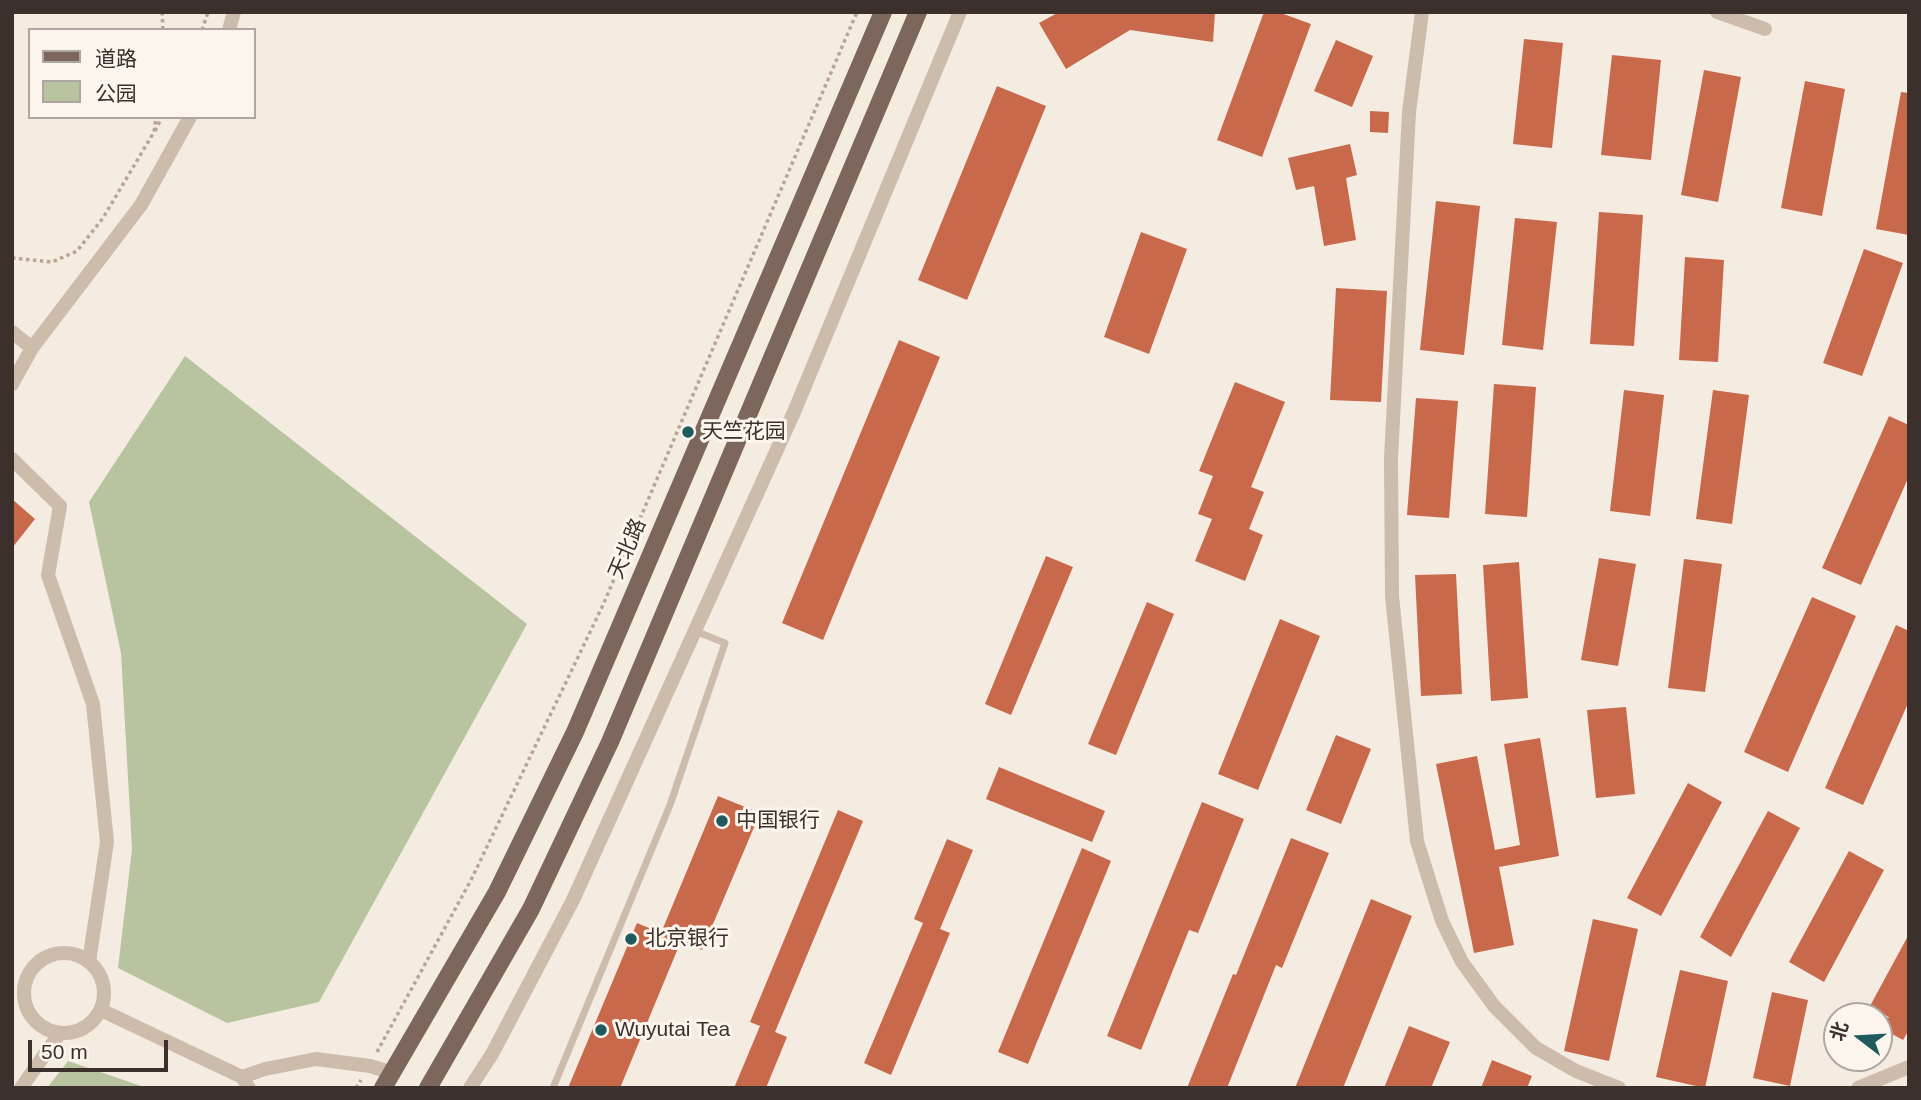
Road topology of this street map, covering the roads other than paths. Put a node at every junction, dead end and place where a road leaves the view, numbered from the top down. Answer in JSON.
{"nodes":[{"id":1,"x":883,"y":12,"type":"edge"},
{"id":2,"x":918,"y":12,"type":"edge"},
{"id":3,"x":960,"y":12,"type":"edge"},
{"id":4,"x":1422,"y":12,"type":"edge"},
{"id":5,"x":1717,"y":12,"type":"edge"},
{"id":6,"x":1765,"y":29,"type":"dead end"},
{"id":7,"x":190,"y":119,"type":"edge"},
{"id":8,"x":12,"y":332,"type":"edge"},
{"id":9,"x":32,"y":348,"type":"junction"},
{"id":10,"x":12,"y":384,"type":"edge"},
{"id":11,"x":12,"y":459,"type":"edge"},
{"id":12,"x":695,"y":631,"type":"junction"},
{"id":13,"x":89,"y":962,"type":"junction"},
{"id":14,"x":100,"y":1010,"type":"junction"},
{"id":15,"x":61,"y":1033,"type":"junction"},
{"id":16,"x":1909,"y":1067,"type":"edge"},
{"id":17,"x":388,"y":1081,"type":"edge"},
{"id":18,"x":245,"y":1082,"type":"edge"},
{"id":19,"x":21,"y":1088,"type":"edge"},
{"id":20,"x":428,"y":1088,"type":"edge"},
{"id":21,"x":470,"y":1088,"type":"edge"},
{"id":22,"x":553,"y":1088,"type":"edge"},
{"id":23,"x":1619,"y":1088,"type":"edge"},
{"id":24,"x":1858,"y":1088,"type":"edge"}],
"edges":[{"from":1,"to":17,"type":"main road","name":"天北路"},
{"from":2,"to":20,"type":"main road"},
{"from":3,"to":12,"type":"street"},
{"from":4,"to":23,"type":"street"},
{"from":5,"to":6,"type":"street"},
{"from":7,"to":9,"type":"street"},
{"from":8,"to":9,"type":"street"},
{"from":9,"to":10,"type":"street"},
{"from":11,"to":13,"type":"street"},
{"from":12,"to":21,"type":"street"},
{"from":12,"to":22,"type":"lane"},
{"from":13,"to":14,"type":"street"},
{"from":13,"to":15,"type":"street"},
{"from":14,"to":15,"type":"street"},
{"from":14,"to":18,"type":"street"},
{"from":15,"to":19,"type":"street"},
{"from":16,"to":24,"type":"street"},
{"from":17,"to":18,"type":"street"}]}
